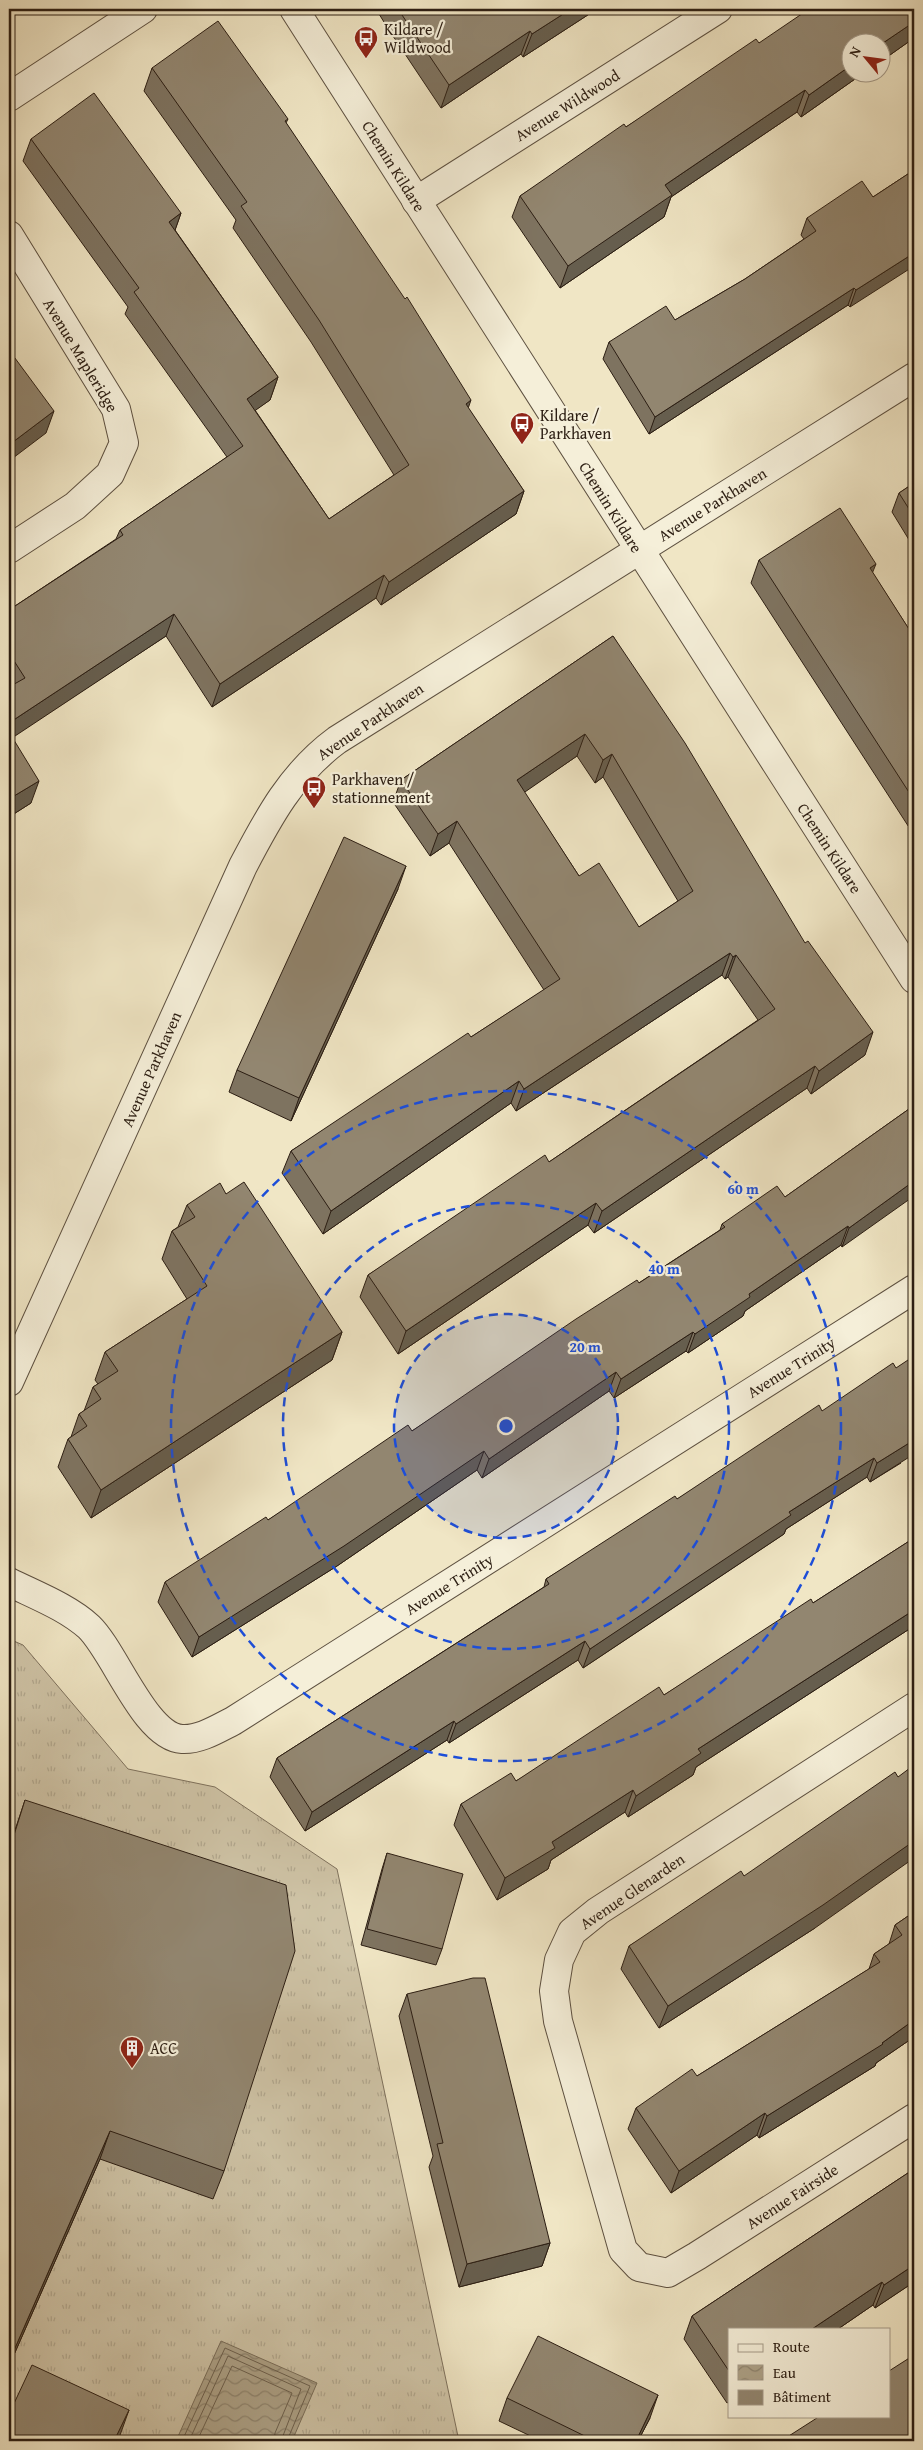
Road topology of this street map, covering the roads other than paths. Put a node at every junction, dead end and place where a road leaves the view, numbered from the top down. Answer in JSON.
{"nodes":[{"id":1,"x":143,"y":9,"type":"edge"},
{"id":2,"x":294,"y":9,"type":"edge"},
{"id":3,"x":718,"y":9,"type":"edge"},
{"id":4,"x":9,"y":97,"type":"edge"},
{"id":5,"x":416,"y":202,"type":"junction"},
{"id":6,"x":9,"y":235,"type":"edge"},
{"id":7,"x":914,"y":377,"type":"edge"},
{"id":8,"x":9,"y":550,"type":"edge"},
{"id":9,"x":639,"y":551,"type":"junction"},
{"id":10,"x":914,"y":979,"type":"edge"},
{"id":11,"x":914,"y":1289,"type":"edge"},
{"id":12,"x":9,"y":1382,"type":"edge"},
{"id":13,"x":9,"y":1582,"type":"edge"},
{"id":14,"x":914,"y":1707,"type":"edge"},
{"id":15,"x":914,"y":2118,"type":"edge"},
{"id":16,"x":668,"y":2273,"type":"joint"}],
"edges":[{"from":1,"to":4,"type":"street"},
{"from":2,"to":5,"type":"street","name":"Chemin Kildare"},
{"from":3,"to":5,"type":"street","name":"Avenue Wildwood"},
{"from":5,"to":9,"type":"street","name":"Chemin Kildare"},
{"from":6,"to":8,"type":"street","name":"Avenue Mapleridge"},
{"from":7,"to":9,"type":"street","name":"Avenue Parkhaven"},
{"from":9,"to":10,"type":"street","name":"Chemin Kildare"},
{"from":9,"to":12,"type":"street","name":"Avenue Parkhaven"},
{"from":11,"to":13,"type":"street","name":"Avenue Trinity"},
{"from":14,"to":16,"type":"street","name":"Avenue Glenarden"},
{"from":15,"to":16,"type":"street","name":"Avenue Fairside"}]}
